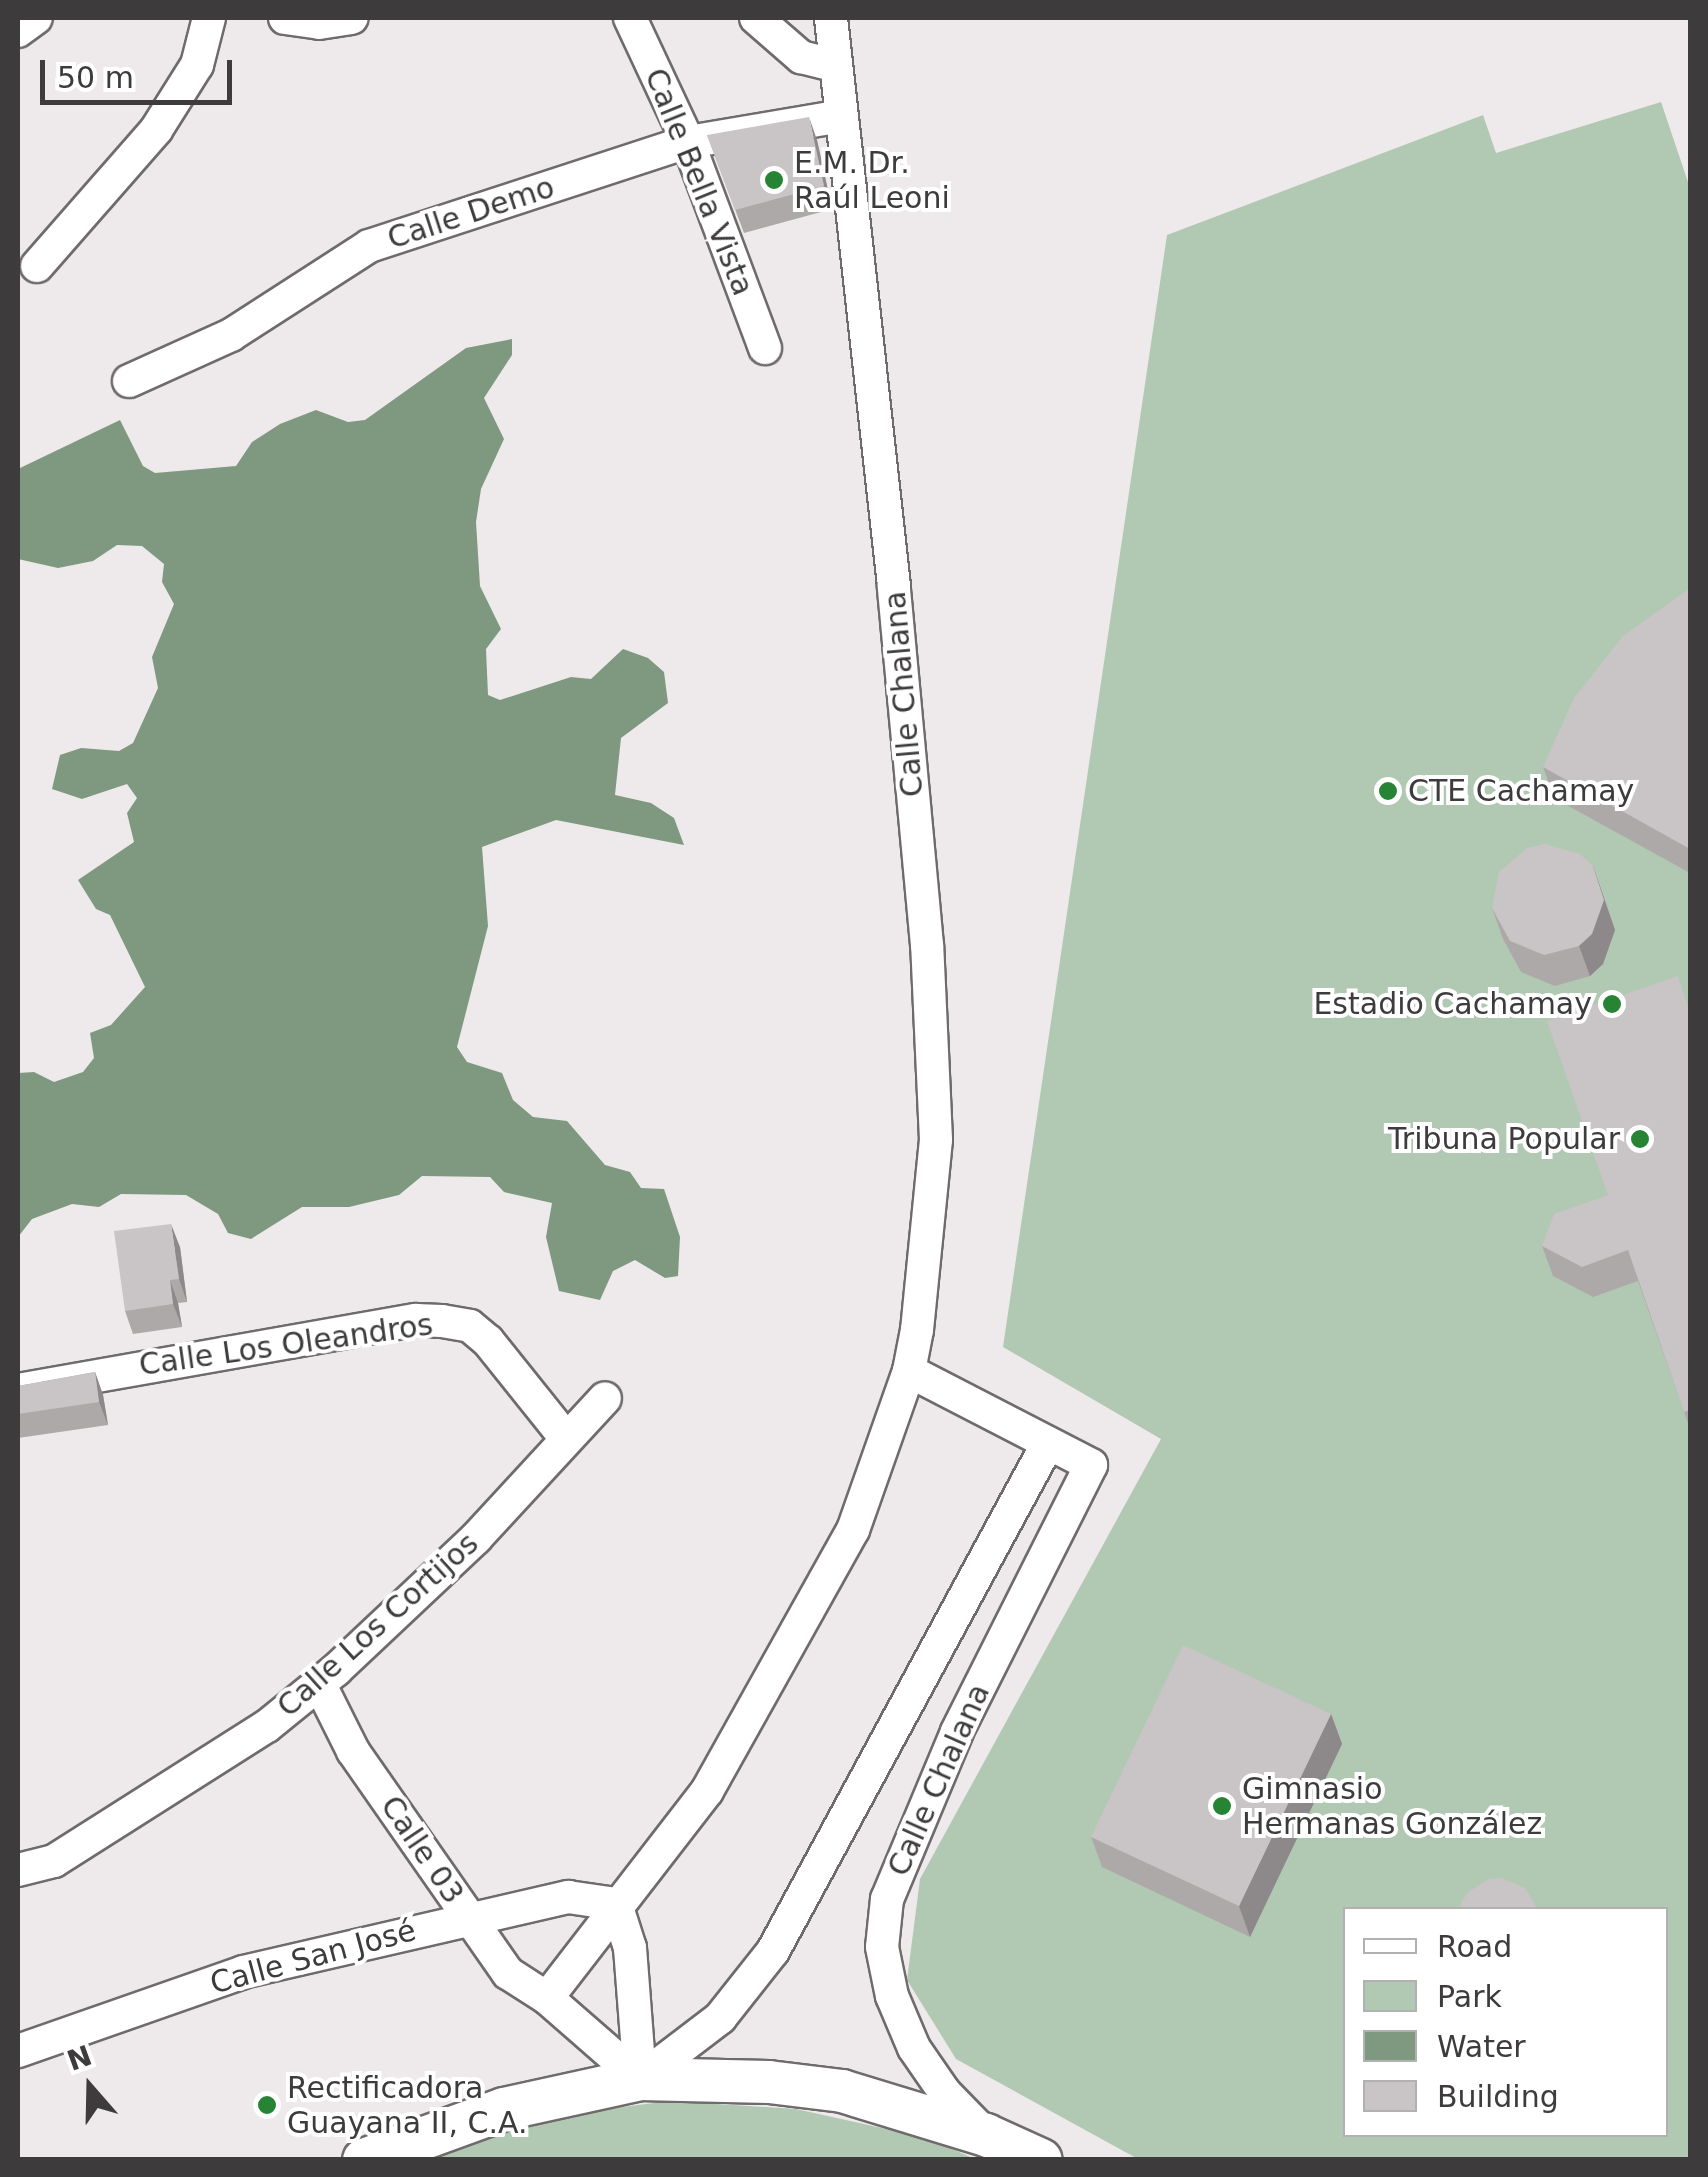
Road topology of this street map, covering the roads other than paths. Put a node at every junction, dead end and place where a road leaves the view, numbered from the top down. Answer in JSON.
{"nodes":[{"id":1,"x":36,"y":18,"type":"edge"},
{"id":2,"x":209,"y":18,"type":"edge"},
{"id":3,"x":285,"y":18,"type":"edge"},
{"id":4,"x":352,"y":18,"type":"edge"},
{"id":5,"x":630,"y":18,"type":"edge"},
{"id":6,"x":756,"y":18,"type":"edge"},
{"id":7,"x":831,"y":18,"type":"edge"},
{"id":8,"x":18,"y":31,"type":"edge"},
{"id":9,"x":836,"y":66,"type":"junction"},
{"id":10,"x":840,"y":116,"type":"junction"},
{"id":11,"x":688,"y":142,"type":"junction"},
{"id":12,"x":37,"y":266,"type":"dead end"},
{"id":13,"x":765,"y":348,"type":"dead end"},
{"id":14,"x":129,"y":381,"type":"dead end"},
{"id":15,"x":909,"y":1371,"type":"junction"},
{"id":16,"x":18,"y":1390,"type":"edge"},
{"id":17,"x":604,"y":1398,"type":"dead end"},
{"id":18,"x":565,"y":1437,"type":"junction"},
{"id":19,"x":1047,"y":1444,"type":"junction"},
{"id":20,"x":319,"y":1684,"type":"junction"},
{"id":21,"x":18,"y":1870,"type":"edge"},
{"id":22,"x":616,"y":1904,"type":"junction"},
{"id":23,"x":467,"y":1917,"type":"junction"},
{"id":24,"x":547,"y":1998,"type":"junction"},
{"id":25,"x":18,"y":2050,"type":"edge"},
{"id":26,"x":640,"y":2079,"type":"junction"},
{"id":27,"x":986,"y":2135,"type":"junction"},
{"id":28,"x":425,"y":2136,"type":"junction"},
{"id":29,"x":364,"y":2160,"type":"edge"},
{"id":30,"x":390,"y":2160,"type":"edge"},
{"id":31,"x":1041,"y":2160,"type":"edge"}],
"edges":[{"from":1,"to":8,"type":"street"},
{"from":2,"to":12,"type":"street"},
{"from":3,"to":4,"type":"street"},
{"from":5,"to":11,"type":"street","name":"Calle Bella Vista"},
{"from":6,"to":9,"type":"street"},
{"from":7,"to":9,"type":"street","name":"Calle Chalana"},
{"from":9,"to":10,"type":"street","name":"Calle Chalana"},
{"from":10,"to":11,"type":"street","name":"Calle Demo"},
{"from":10,"to":15,"type":"street","name":"Calle Chalana"},
{"from":11,"to":13,"type":"street","name":"Calle Bella Vista"},
{"from":11,"to":14,"type":"street","name":"Calle Demo"},
{"from":15,"to":19,"type":"street","name":"Calle Chalana"},
{"from":15,"to":22,"type":"street","name":"Calle Chalana"},
{"from":16,"to":18,"type":"street","name":"Calle Los Oleandros"},
{"from":17,"to":18,"type":"street","name":"Calle Los Cortijos"},
{"from":18,"to":20,"type":"street","name":"Calle Los Cortijos"},
{"from":19,"to":26,"type":"street","name":"Calle Chalana"},
{"from":19,"to":27,"type":"street","name":"Calle Chalana"},
{"from":20,"to":21,"type":"street","name":"Calle Los Cortijos"},
{"from":20,"to":23,"type":"street","name":"Calle 03"},
{"from":22,"to":23,"type":"street","name":"Calle San José"},
{"from":22,"to":24,"type":"street","name":"Calle Chalana"},
{"from":22,"to":26,"type":"street"},
{"from":23,"to":24,"type":"street","name":"Calle 03"},
{"from":23,"to":25,"type":"street","name":"Calle San José"},
{"from":24,"to":26,"type":"street","name":"Calle 03"},
{"from":26,"to":27,"type":"main road"},
{"from":26,"to":28,"type":"main road"},
{"from":27,"to":31,"type":"main road"},
{"from":28,"to":29,"type":"main road"},
{"from":28,"to":30,"type":"main road"}]}
